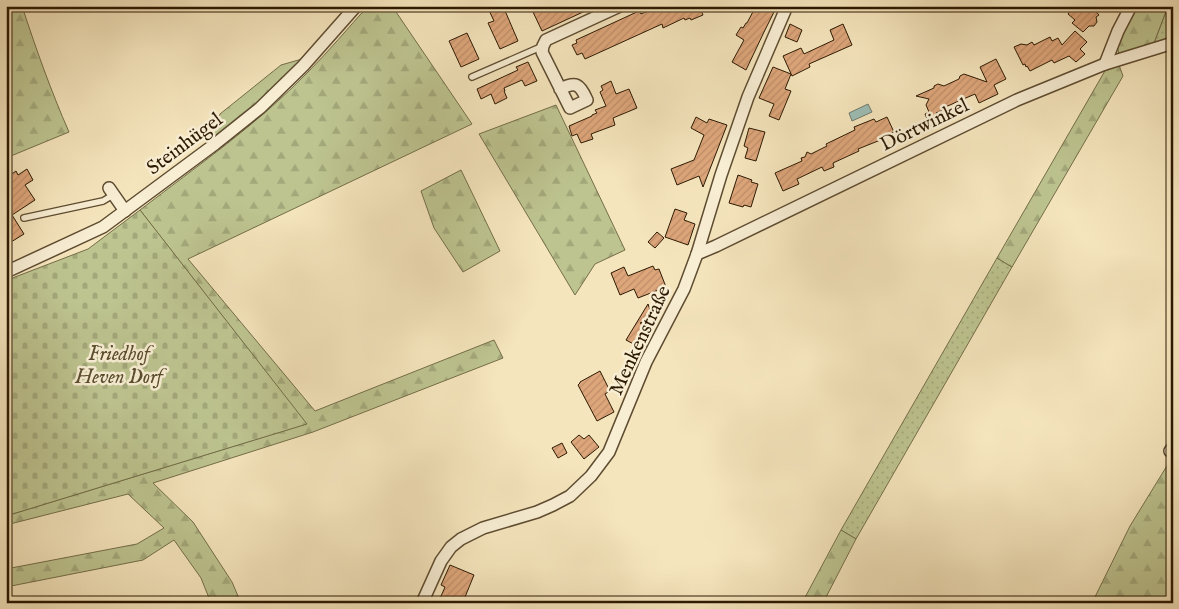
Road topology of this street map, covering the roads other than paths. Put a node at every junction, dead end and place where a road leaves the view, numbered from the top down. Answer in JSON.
{"nodes":[{"id":1,"x":356,"y":6,"type":"edge"},
{"id":2,"x":620,"y":6,"type":"edge"},
{"id":3,"x":788,"y":6,"type":"edge"},
{"id":4,"x":1131,"y":6,"type":"edge"},
{"id":5,"x":1173,"y":43,"type":"edge"},
{"id":6,"x":543,"y":46,"type":"junction"},
{"id":7,"x":1105,"y":64,"type":"junction"},
{"id":8,"x":472,"y":77,"type":"dead end"},
{"id":9,"x":560,"y":89,"type":"dead end"},
{"id":10,"x":111,"y":191,"type":"joint"},
{"id":11,"x":126,"y":211,"type":"junction"},
{"id":12,"x":24,"y":218,"type":"dead end"},
{"id":13,"x":697,"y":254,"type":"junction"},
{"id":14,"x":6,"y":272,"type":"edge"},
{"id":15,"x":422,"y":603,"type":"edge"}],
"edges":[{"from":1,"to":11,"type":"street","name":"Steinhügel"},
{"from":2,"to":6,"type":"street"},
{"from":3,"to":13,"type":"street","name":"Menkenstraße"},
{"from":4,"to":7,"type":"street"},
{"from":5,"to":7,"type":"street","name":"Dörtwinkel"},
{"from":6,"to":8,"type":"lane"},
{"from":6,"to":9,"type":"street"},
{"from":7,"to":13,"type":"street","name":"Dörtwinkel"},
{"from":10,"to":11,"type":"street"},
{"from":10,"to":12,"type":"lane"},
{"from":11,"to":14,"type":"street","name":"Steinhügel"},
{"from":13,"to":15,"type":"street","name":"Menkenstraße"}]}
